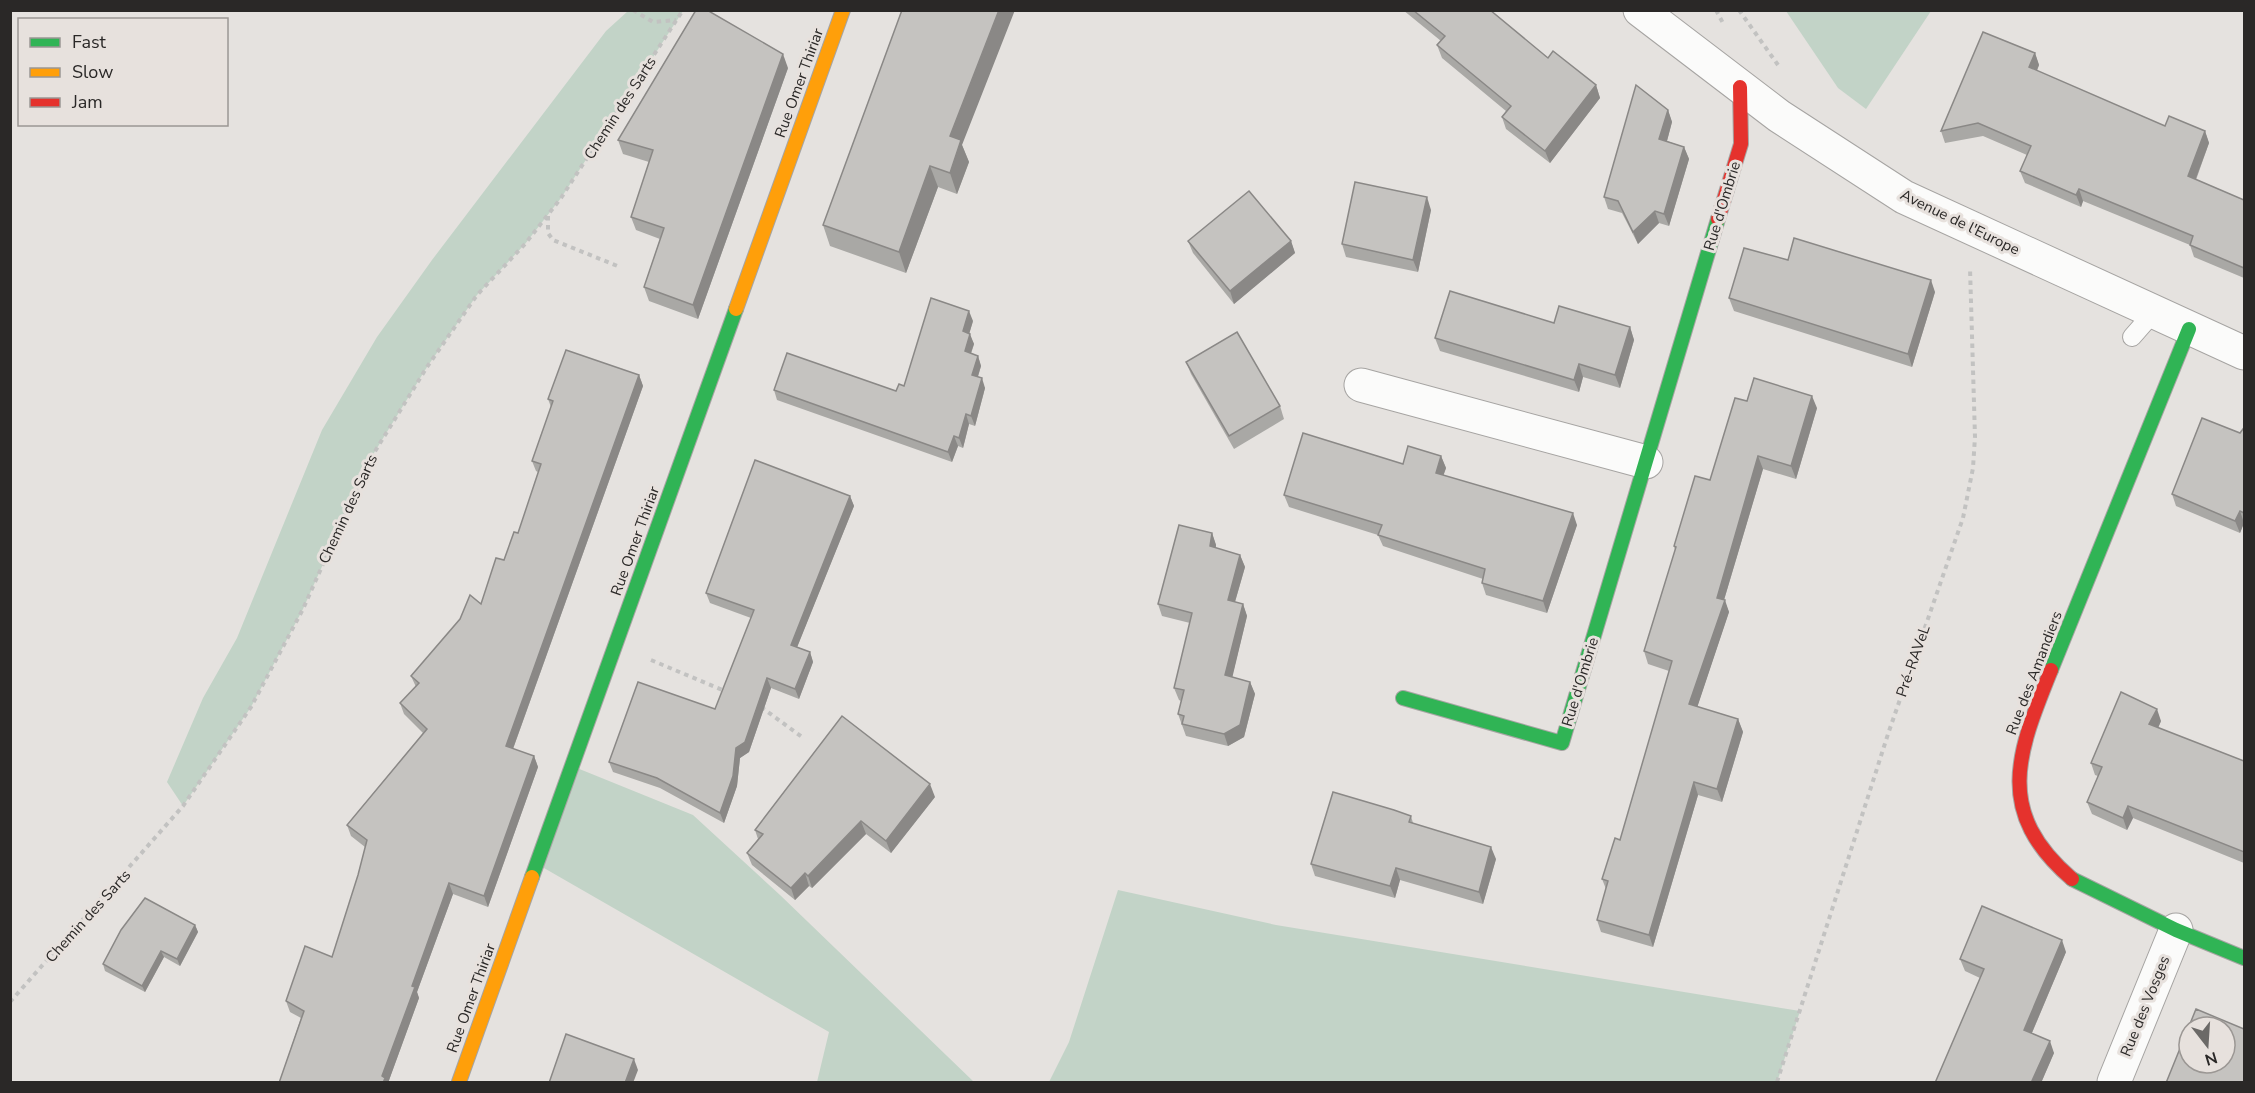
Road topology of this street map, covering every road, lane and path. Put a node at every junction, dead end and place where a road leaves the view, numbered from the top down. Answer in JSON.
{"nodes":[{"id":1,"x":633,"y":10,"type":"edge"},
{"id":2,"x":683,"y":10,"type":"edge"},
{"id":3,"x":843,"y":10,"type":"edge"},
{"id":4,"x":1640,"y":10,"type":"edge"},
{"id":5,"x":677,"y":20,"type":"junction"},
{"id":6,"x":1740,"y":87,"type":"junction"},
{"id":7,"x":548,"y":215,"type":"junction"},
{"id":8,"x":1966,"y":227,"type":"junction"},
{"id":9,"x":620,"y":267,"type":"dead end"},
{"id":10,"x":2153,"y":313,"type":"junction"},
{"id":11,"x":2189,"y":329,"type":"junction"},
{"id":12,"x":2132,"y":337,"type":"dead end"},
{"id":13,"x":2244,"y":353,"type":"edge"},
{"id":14,"x":1361,"y":385,"type":"dead end"},
{"id":15,"x":1646,"y":462,"type":"junction"},
{"id":16,"x":615,"y":647,"type":"junction"},
{"id":17,"x":734,"y":694,"type":"edge"},
{"id":18,"x":1403,"y":698,"type":"dead end"},
{"id":19,"x":755,"y":703,"type":"edge"},
{"id":20,"x":802,"y":737,"type":"dead end"},
{"id":21,"x":2176,"y":930,"type":"junction"},
{"id":22,"x":2244,"y":958,"type":"edge"},
{"id":23,"x":10,"y":1002,"type":"edge"},
{"id":24,"x":459,"y":1083,"type":"edge"},
{"id":25,"x":1777,"y":1083,"type":"edge"},
{"id":26,"x":2114,"y":1083,"type":"edge"}],
"edges":[{"from":1,"to":5,"type":"path"},
{"from":2,"to":5,"type":"path","name":"Chemin des Sarts"},
{"from":3,"to":16,"type":"street","name":"Rue Omer Thiriar"},
{"from":4,"to":6,"type":"street","name":"Avenue de l'Europe"},
{"from":5,"to":7,"type":"path","name":"Chemin des Sarts"},
{"from":6,"to":8,"type":"street","name":"Avenue de l'Europe"},
{"from":6,"to":15,"type":"street","name":"Rue d'Ombrie"},
{"from":7,"to":9,"type":"path"},
{"from":7,"to":23,"type":"path","name":"Chemin des Sarts"},
{"from":8,"to":10,"type":"street","name":"Avenue de l'Europe"},
{"from":8,"to":25,"type":"path","name":"Pré-RAVeL"},
{"from":10,"to":11,"type":"street","name":"Avenue de l'Europe"},
{"from":10,"to":12,"type":"lane"},
{"from":11,"to":13,"type":"street","name":"Avenue de l'Europe"},
{"from":11,"to":21,"type":"street","name":"Rue des Amandiers"},
{"from":14,"to":15,"type":"street"},
{"from":15,"to":18,"type":"street","name":"Rue d'Ombrie"},
{"from":16,"to":17,"type":"path"},
{"from":16,"to":24,"type":"street","name":"Rue Omer Thiriar"},
{"from":19,"to":20,"type":"path"},
{"from":21,"to":22,"type":"street","name":"Rue des Amandiers"},
{"from":21,"to":26,"type":"street","name":"Rue des Vosges"}]}
